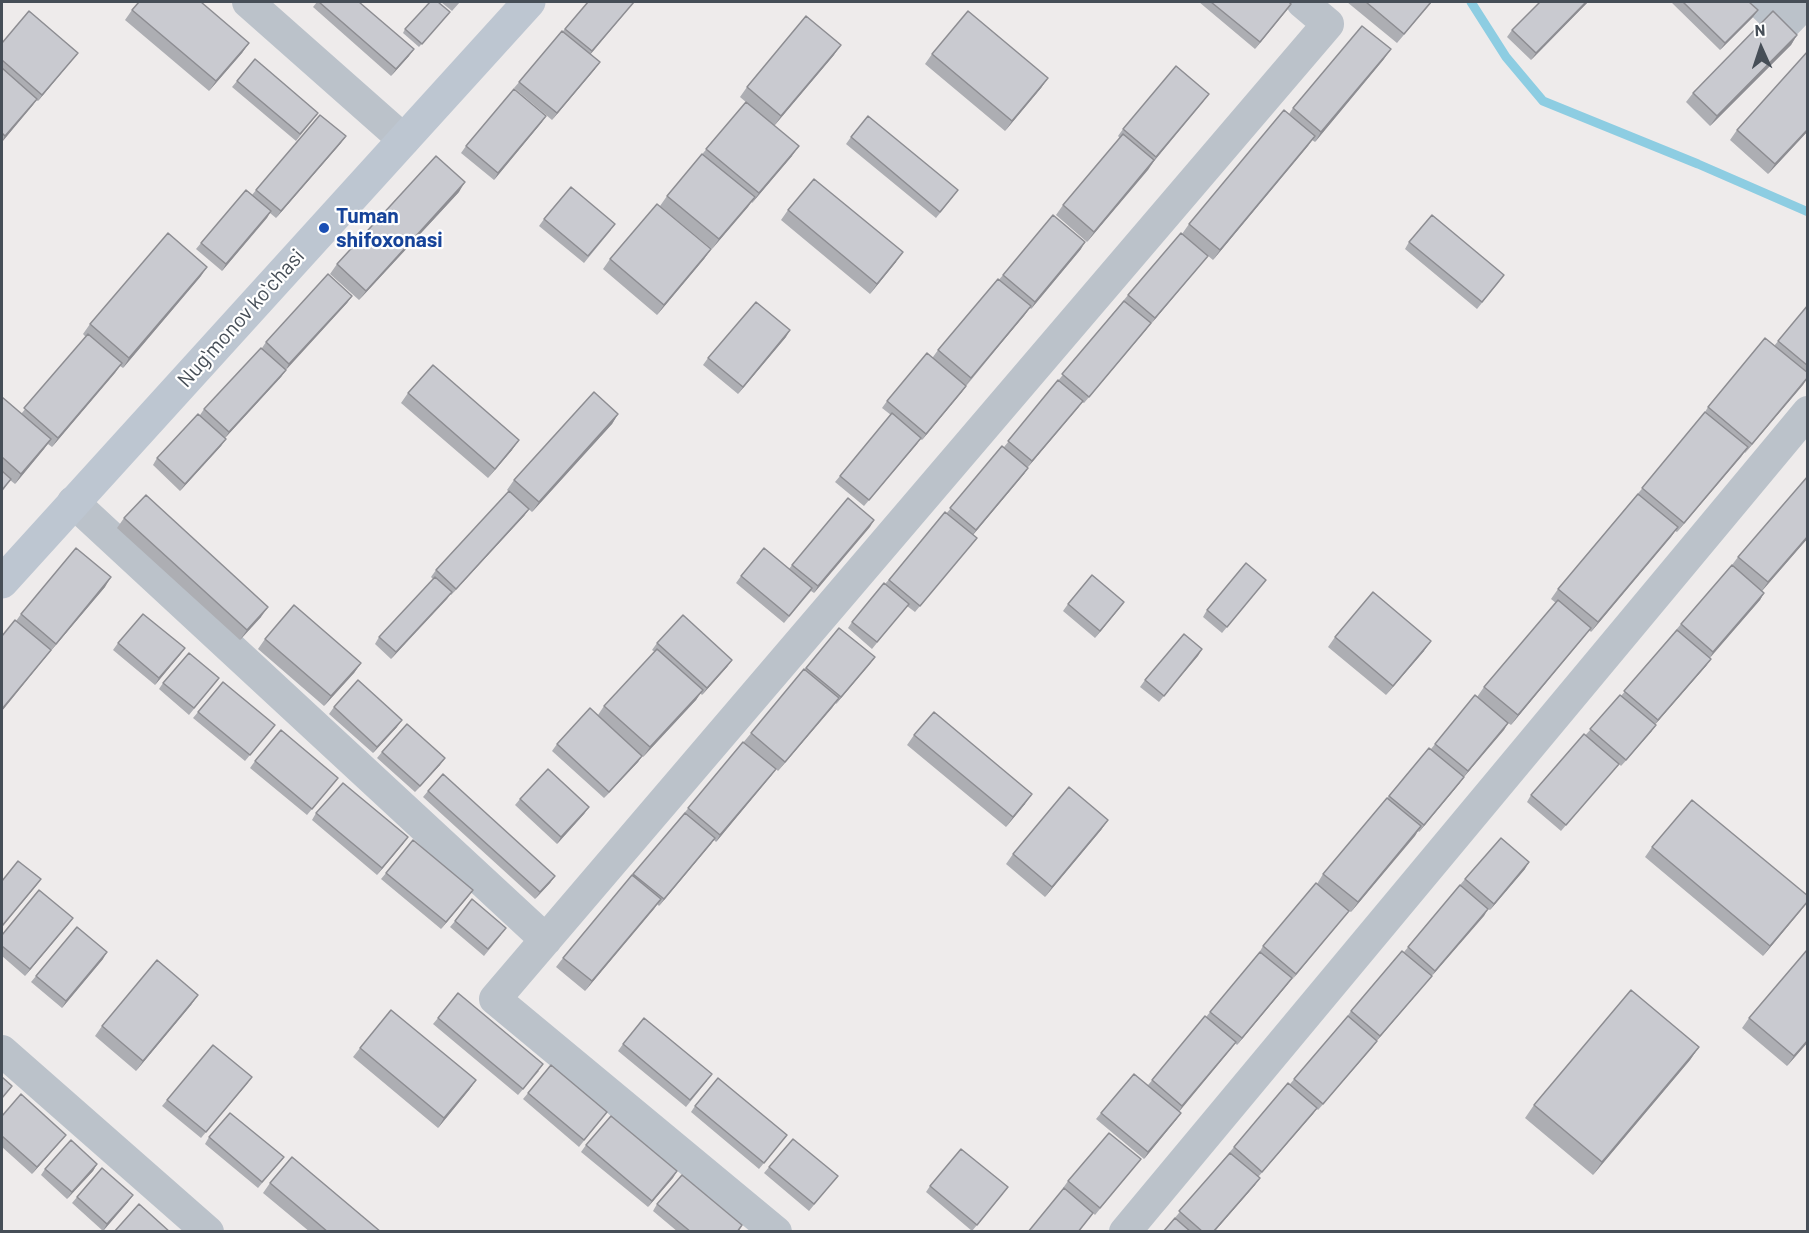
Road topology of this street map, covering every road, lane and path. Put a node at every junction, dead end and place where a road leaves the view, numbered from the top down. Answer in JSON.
{"nodes":[{"id":1,"x":248,"y":2,"type":"edge"},
{"id":2,"x":529,"y":2,"type":"edge"},
{"id":3,"x":1302,"y":2,"type":"edge"},
{"id":4,"x":1760,"y":2,"type":"edge"},
{"id":5,"x":1806,"y":2,"type":"edge"},
{"id":6,"x":404,"y":140,"type":"junction"},
{"id":7,"x":1808,"y":412,"type":"edge"},
{"id":8,"x":73,"y":502,"type":"junction"},
{"id":9,"x":2,"y":582,"type":"edge"},
{"id":10,"x":546,"y":940,"type":"junction"},
{"id":11,"x":2,"y":1051,"type":"edge"},
{"id":12,"x":208,"y":1232,"type":"edge"},
{"id":13,"x":776,"y":1232,"type":"edge"},
{"id":14,"x":1125,"y":1232,"type":"edge"}],
"edges":[{"from":1,"to":6,"type":"street"},
{"from":2,"to":6,"type":"main road","name":"Nugʻmonov koʻchasi"},
{"from":3,"to":10,"type":"street"},
{"from":4,"to":5,"type":"street"},
{"from":6,"to":8,"type":"main road","name":"Nugʻmonov koʻchasi"},
{"from":7,"to":14,"type":"street"},
{"from":8,"to":9,"type":"main road","name":"Nugʻmonov koʻchasi"},
{"from":8,"to":10,"type":"street"},
{"from":10,"to":13,"type":"street"},
{"from":11,"to":12,"type":"street"}]}
